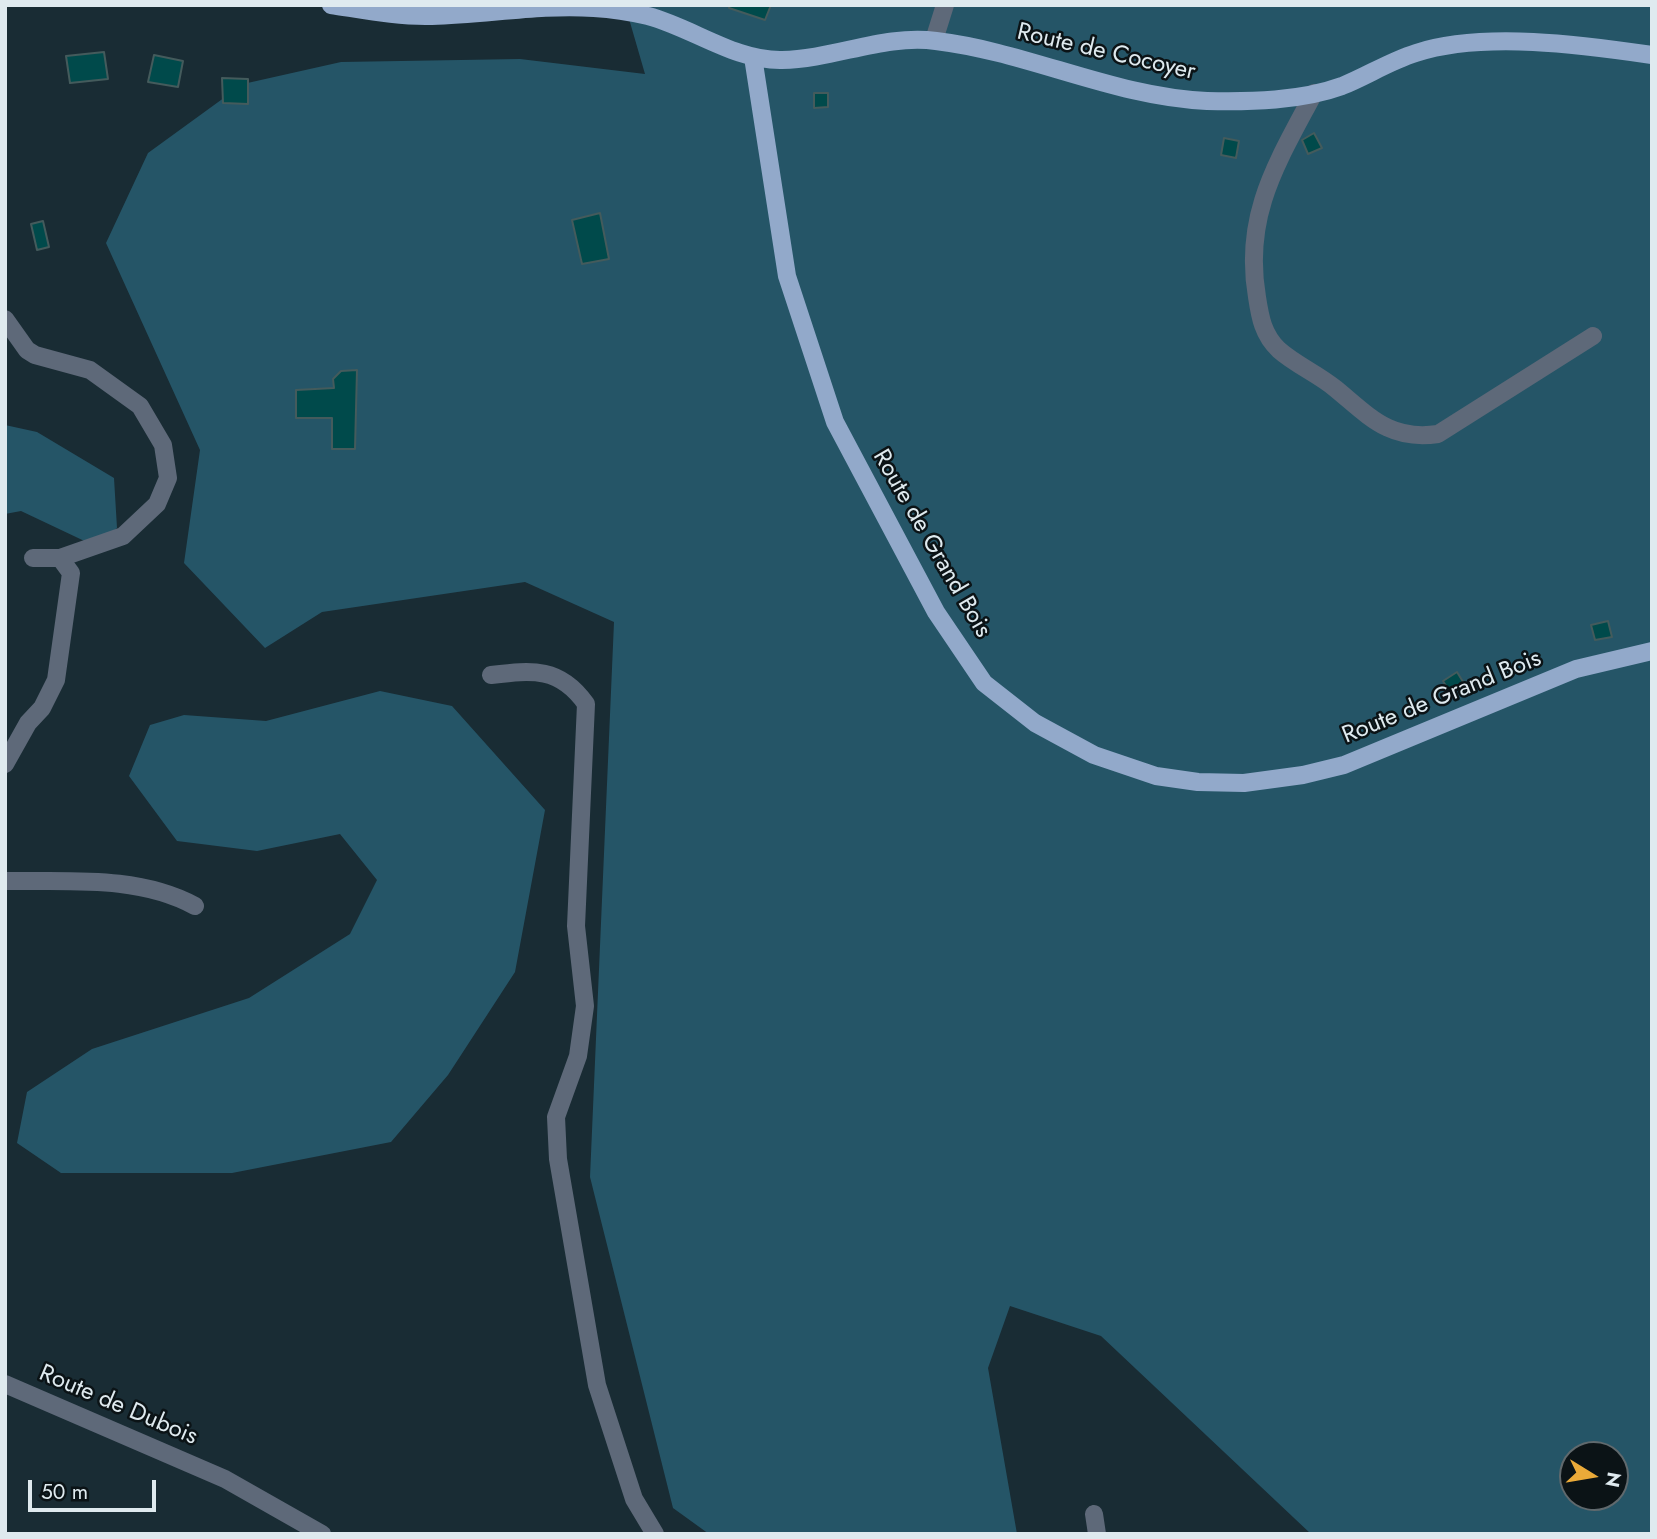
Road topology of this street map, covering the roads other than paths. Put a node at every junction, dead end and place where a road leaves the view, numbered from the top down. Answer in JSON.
{"nodes":[{"id":1,"x":331,"y":5,"type":"edge"},
{"id":2,"x":945,"y":5,"type":"edge"},
{"id":3,"x":934,"y":40,"type":"junction"},
{"id":4,"x":1652,"y":55,"type":"edge"},
{"id":5,"x":753,"y":57,"type":"junction"},
{"id":6,"x":1314,"y":93,"type":"junction"},
{"id":7,"x":5,"y":319,"type":"edge"},
{"id":8,"x":1593,"y":336,"type":"dead end"},
{"id":9,"x":33,"y":558,"type":"dead end"},
{"id":10,"x":60,"y":558,"type":"junction"},
{"id":11,"x":1652,"y":651,"type":"edge"},
{"id":12,"x":491,"y":675,"type":"dead end"},
{"id":13,"x":5,"y":764,"type":"edge"},
{"id":14,"x":5,"y":881,"type":"edge"},
{"id":15,"x":195,"y":906,"type":"dead end"},
{"id":16,"x":5,"y":1384,"type":"edge"},
{"id":17,"x":1094,"y":1514,"type":"dead end"},
{"id":18,"x":322,"y":1534,"type":"edge"},
{"id":19,"x":654,"y":1534,"type":"edge"},
{"id":20,"x":1097,"y":1534,"type":"edge"}],
"edges":[{"from":1,"to":5,"type":"main road","name":"Route de Cocoyer"},
{"from":2,"to":3,"type":"street"},
{"from":3,"to":5,"type":"main road","name":"Route de Cocoyer"},
{"from":3,"to":6,"type":"main road","name":"Route de Cocoyer"},
{"from":4,"to":6,"type":"main road","name":"Route de Cocoyer"},
{"from":5,"to":11,"type":"main road","name":"Route de Grand Bois"},
{"from":6,"to":8,"type":"street"},
{"from":7,"to":10,"type":"street"},
{"from":9,"to":10,"type":"street"},
{"from":10,"to":13,"type":"street"},
{"from":12,"to":19,"type":"street"},
{"from":14,"to":15,"type":"street"},
{"from":16,"to":18,"type":"street","name":"Route de Dubois"},
{"from":17,"to":20,"type":"street"}]}
